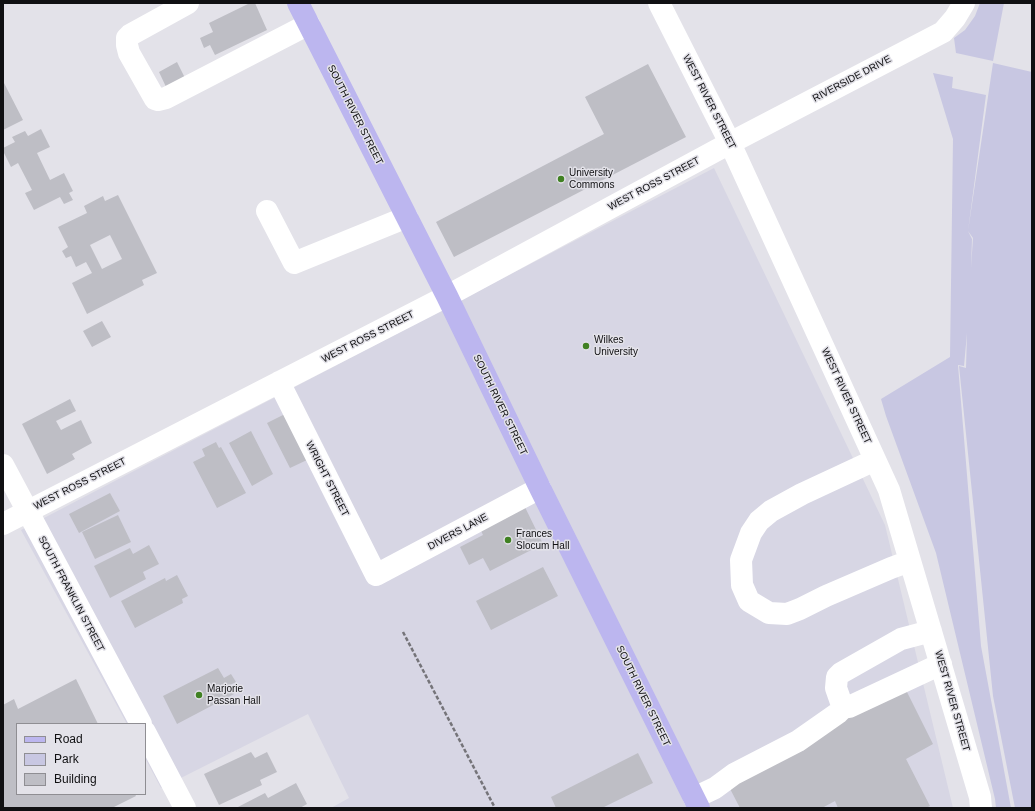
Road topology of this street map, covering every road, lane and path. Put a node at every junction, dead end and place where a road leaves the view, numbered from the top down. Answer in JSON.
{"nodes":[{"id":1,"x":188,"y":3,"type":"edge"},
{"id":2,"x":298,"y":3,"type":"edge"},
{"id":3,"x":659,"y":3,"type":"edge"},
{"id":4,"x":964,"y":3,"type":"edge"},
{"id":5,"x":309,"y":24,"type":"junction"},
{"id":6,"x":730,"y":143,"type":"junction"},
{"id":7,"x":267,"y":211,"type":"dead end"},
{"id":8,"x":407,"y":217,"type":"junction"},
{"id":9,"x":447,"y":296,"type":"junction"},
{"id":10,"x":279,"y":382,"type":"junction"},
{"id":11,"x":875,"y":460,"type":"junction"},
{"id":12,"x":3,"y":465,"type":"edge"},
{"id":13,"x":540,"y":488,"type":"junction"},
{"id":14,"x":27,"y":511,"type":"junction"},
{"id":15,"x":3,"y":524,"type":"edge"},
{"id":16,"x":910,"y":561,"type":"junction"},
{"id":17,"x":376,"y":575,"type":"joint"},
{"id":18,"x":931,"y":631,"type":"junction"},
{"id":19,"x":403,"y":632,"type":"dead end"},
{"id":20,"x":941,"y":664,"type":"junction"},
{"id":21,"x":843,"y":708,"type":"junction"},
{"id":22,"x":140,"y":723,"type":"edge"},
{"id":23,"x":146,"y":734,"type":"edge"},
{"id":24,"x":697,"y":803,"type":"edge"},
{"id":25,"x":185,"y":808,"type":"edge"},
{"id":26,"x":495,"y":808,"type":"edge"},
{"id":27,"x":981,"y":808,"type":"edge"}],
"edges":[{"from":1,"to":5,"type":"street"},
{"from":2,"to":5,"type":"main road","name":"SOUTH RIVER STREET"},
{"from":3,"to":6,"type":"street","name":"WEST RIVER STREET"},
{"from":4,"to":6,"type":"street","name":"RIVERSIDE DRIVE"},
{"from":5,"to":8,"type":"main road","name":"SOUTH RIVER STREET"},
{"from":6,"to":9,"type":"street","name":"WEST ROSS STREET"},
{"from":6,"to":11,"type":"street","name":"WEST RIVER STREET"},
{"from":7,"to":8,"type":"street"},
{"from":8,"to":9,"type":"main road","name":"SOUTH RIVER STREET"},
{"from":9,"to":10,"type":"street","name":"WEST ROSS STREET"},
{"from":9,"to":13,"type":"main road","name":"SOUTH RIVER STREET"},
{"from":10,"to":14,"type":"street","name":"WEST ROSS STREET"},
{"from":10,"to":17,"type":"street","name":"WRIGHT STREET"},
{"from":11,"to":16,"type":"street","name":"WEST RIVER STREET"},
{"from":11,"to":16,"type":"street"},
{"from":12,"to":14,"type":"street","name":"SOUTH FRANKLIN STREET"},
{"from":13,"to":17,"type":"street","name":"DIVERS LANE"},
{"from":13,"to":24,"type":"main road","name":"SOUTH RIVER STREET"},
{"from":14,"to":15,"type":"street","name":"WEST ROSS STREET"},
{"from":14,"to":22,"type":"street","name":"SOUTH FRANKLIN STREET"},
{"from":16,"to":18,"type":"street","name":"WEST RIVER STREET"},
{"from":18,"to":20,"type":"street","name":"WEST RIVER STREET"},
{"from":18,"to":21,"type":"street"},
{"from":19,"to":26,"type":"path"},
{"from":20,"to":21,"type":"street"},
{"from":20,"to":27,"type":"street","name":"WEST RIVER STREET"},
{"from":21,"to":24,"type":"street"},
{"from":23,"to":25,"type":"street"}]}
